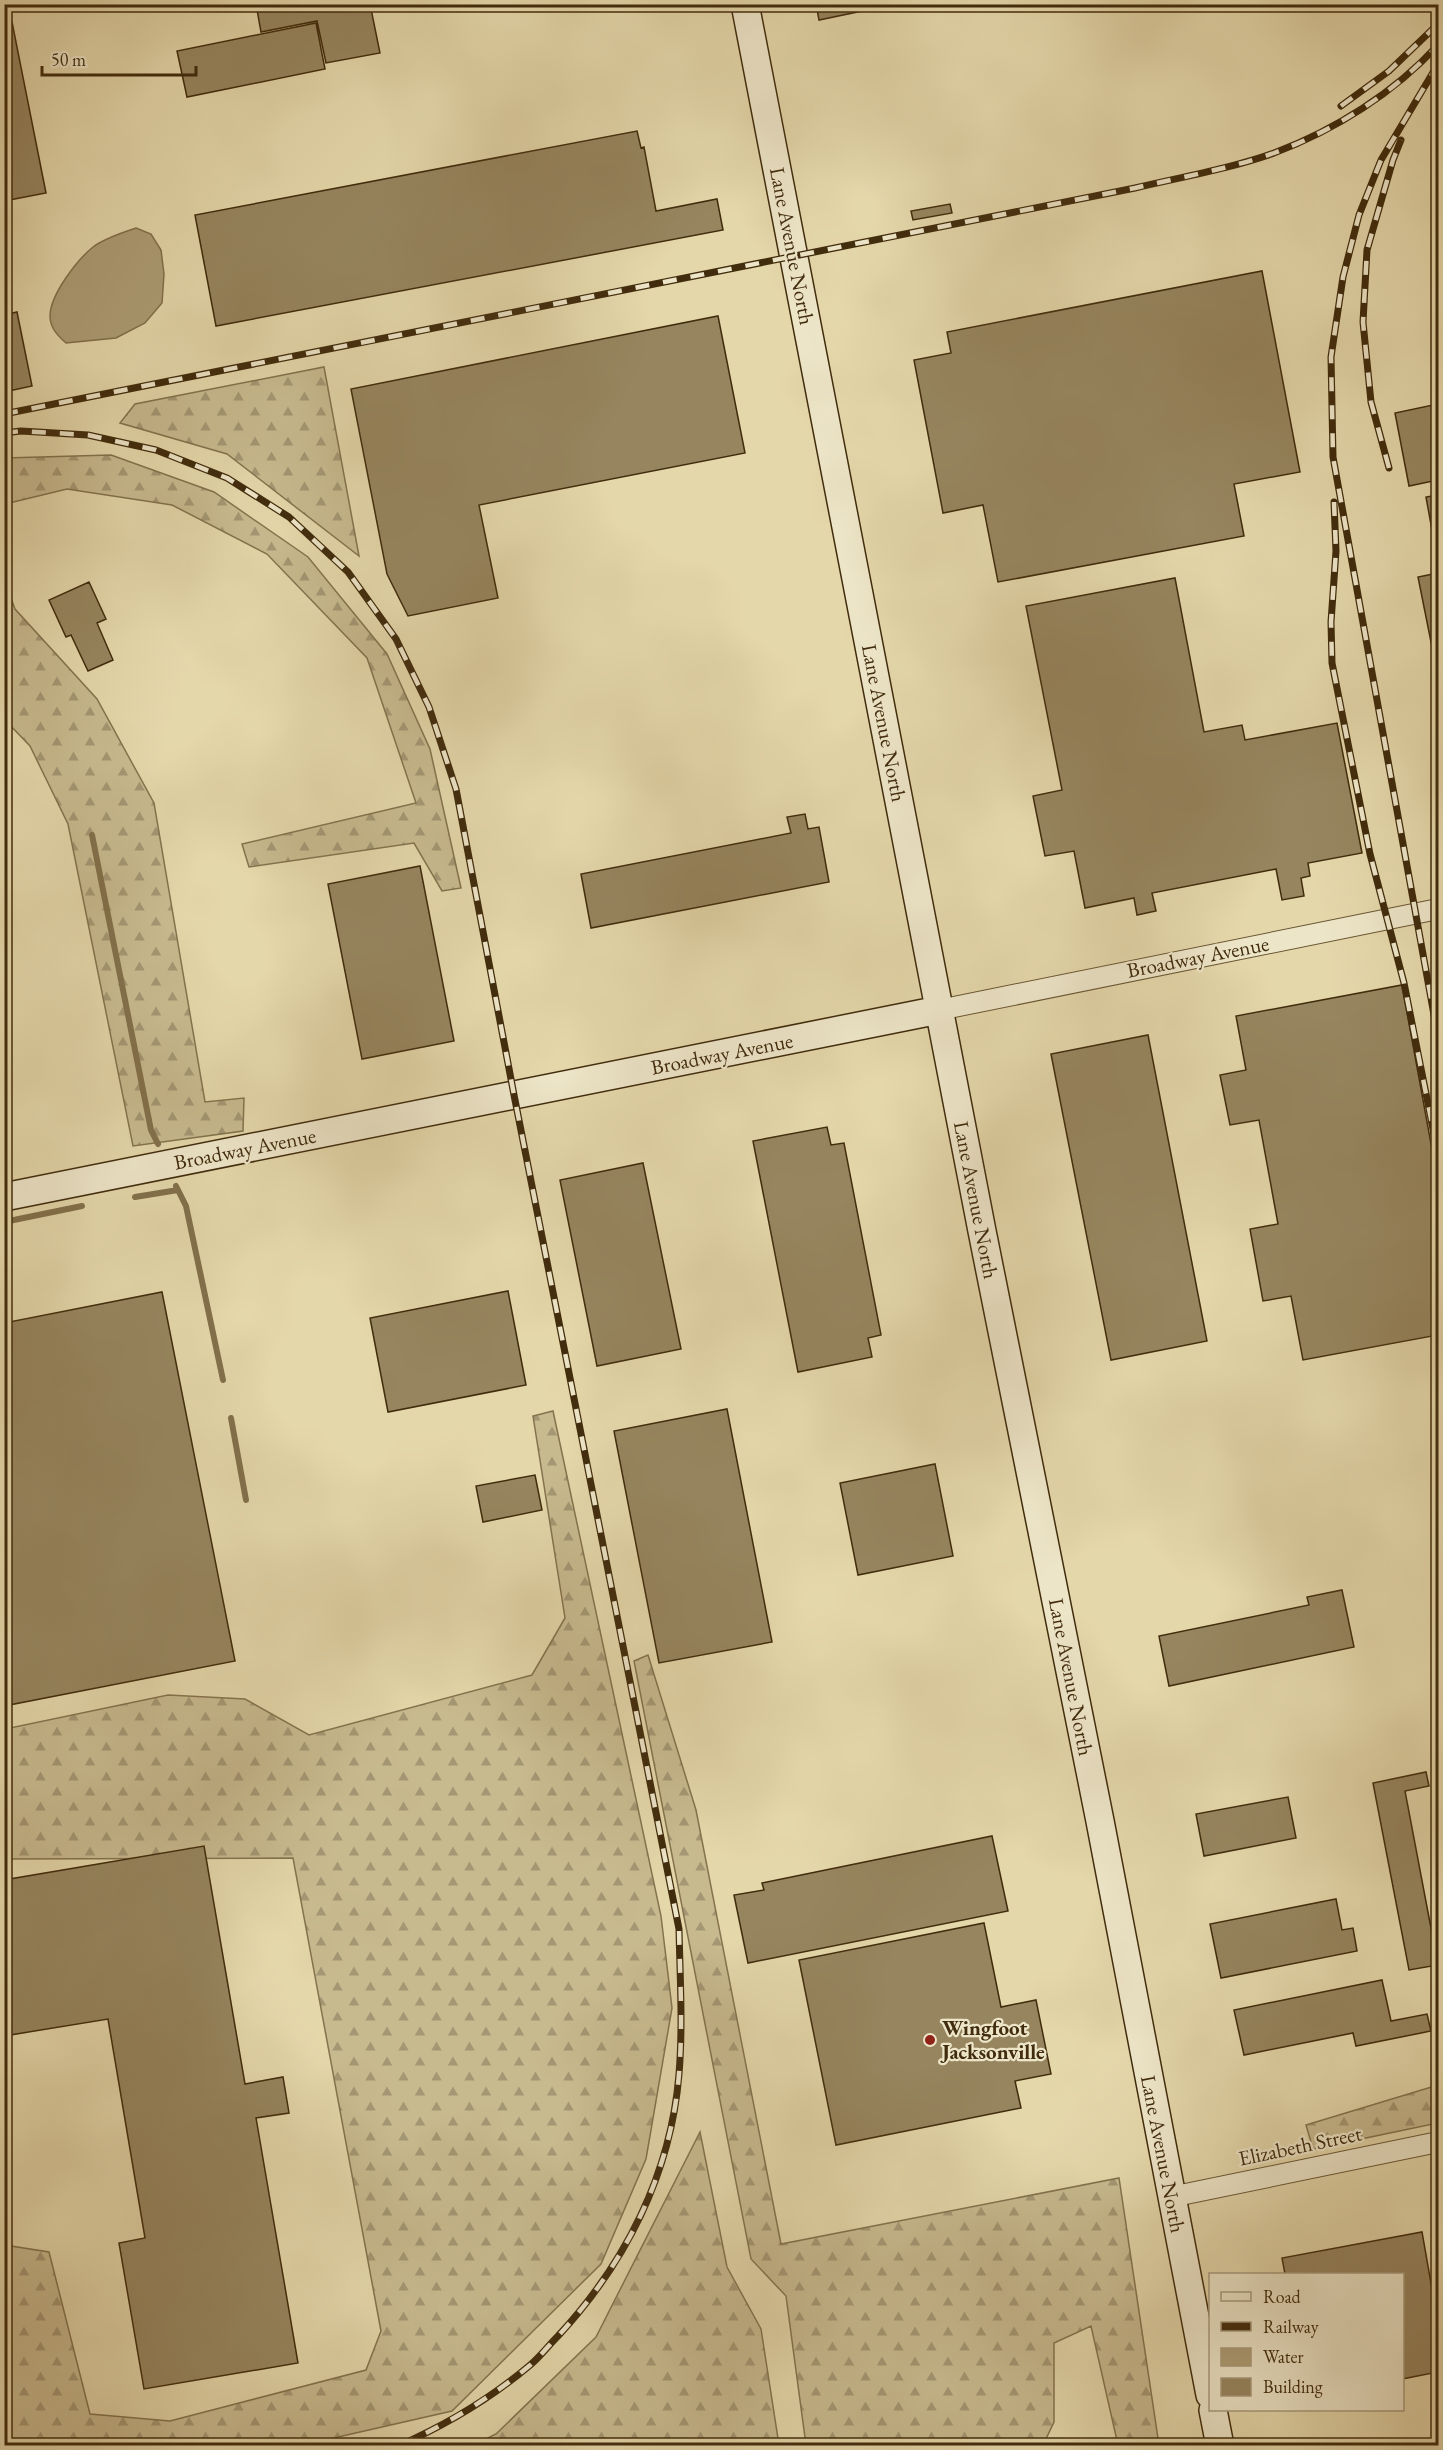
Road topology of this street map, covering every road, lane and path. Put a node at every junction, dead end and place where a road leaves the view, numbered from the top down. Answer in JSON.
{"nodes":[{"id":1,"x":745,"y":4,"type":"edge"},
{"id":2,"x":1438,"y":909,"type":"edge"},
{"id":3,"x":939,"y":1010,"type":"junction"},
{"id":4,"x":4,"y":1197,"type":"edge"},
{"id":5,"x":1438,"y":2142,"type":"edge"},
{"id":6,"x":1172,"y":2197,"type":"junction"},
{"id":7,"x":1209,"y":2390,"type":"edge"},
{"id":8,"x":1213,"y":2411,"type":"edge"},
{"id":9,"x":1220,"y":2445,"type":"edge"}],
"edges":[{"from":1,"to":3,"type":"main road","name":"Lane Avenue North"},
{"from":2,"to":3,"type":"street","name":"Broadway Avenue"},
{"from":3,"to":4,"type":"main road","name":"Broadway Avenue"},
{"from":3,"to":6,"type":"main road","name":"Lane Avenue North"},
{"from":5,"to":6,"type":"street","name":"Elizabeth Street"},
{"from":6,"to":7,"type":"main road","name":"Lane Avenue North"},
{"from":8,"to":9,"type":"main road"}]}
